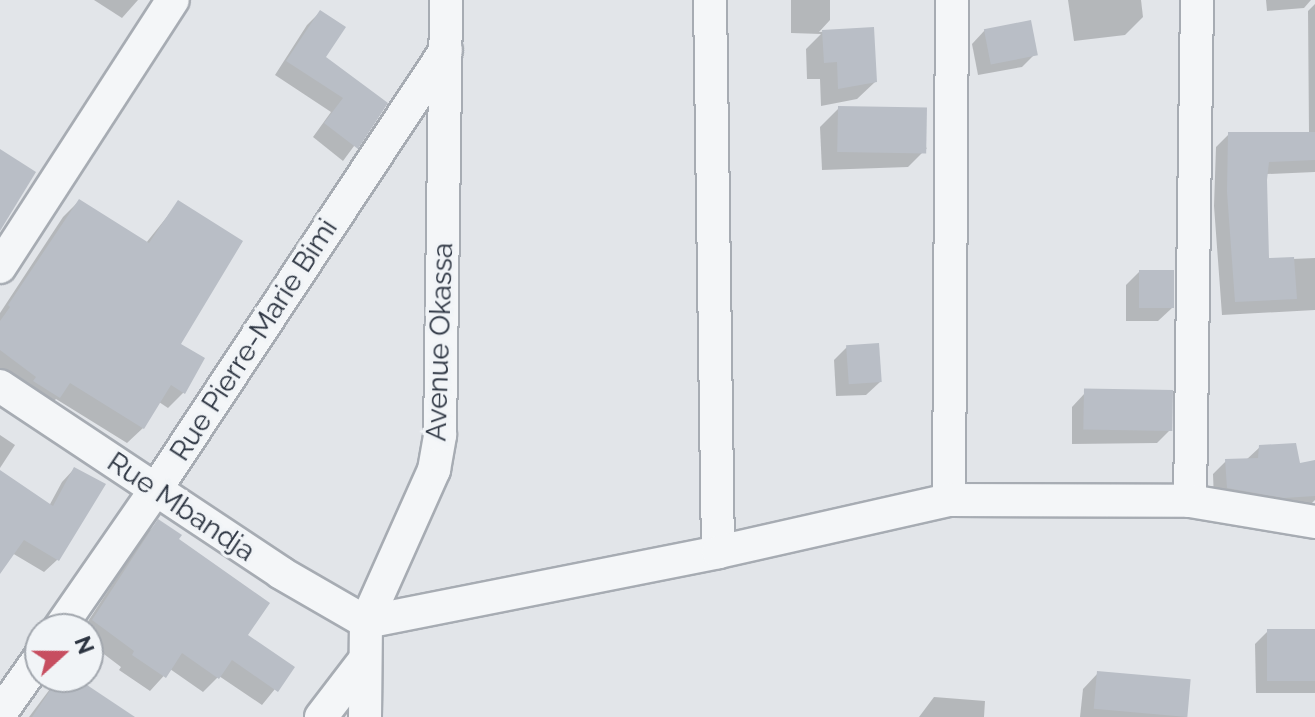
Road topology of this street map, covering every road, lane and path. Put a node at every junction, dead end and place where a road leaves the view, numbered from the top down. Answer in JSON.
{"nodes":[{"id":1,"x":173,"y":0,"type":"edge"},
{"id":2,"x":446,"y":0,"type":"edge"},
{"id":3,"x":710,"y":0,"type":"edge"},
{"id":4,"x":952,"y":0,"type":"edge"},
{"id":5,"x":1197,"y":0,"type":"edge"},
{"id":6,"x":446,"y":49,"type":"junction"},
{"id":7,"x":0,"y":267,"type":"edge"},
{"id":8,"x":0,"y":386,"type":"edge"},
{"id":9,"x":156,"y":489,"type":"junction"},
{"id":10,"x":949,"y":500,"type":"junction"},
{"id":11,"x":1190,"y":501,"type":"junction"},
{"id":12,"x":1315,"y":522,"type":"edge"},
{"id":13,"x":718,"y":552,"type":"junction"},
{"id":14,"x":70,"y":613,"type":"edge"},
{"id":15,"x":366,"y":622,"type":"junction"},
{"id":16,"x":363,"y":662,"type":"junction"},
{"id":17,"x":24,"y":680,"type":"edge"},
{"id":18,"x":0,"y":714,"type":"edge"},
{"id":19,"x":321,"y":717,"type":"edge"},
{"id":20,"x":365,"y":717,"type":"edge"}],
"edges":[{"from":1,"to":7,"type":"street"},
{"from":2,"to":6,"type":"street","name":"Avenue Okassa"},
{"from":3,"to":13,"type":"street"},
{"from":4,"to":10,"type":"street"},
{"from":5,"to":11,"type":"street"},
{"from":6,"to":9,"type":"street","name":"Rue Pierre-Marie Bimi"},
{"from":6,"to":15,"type":"street","name":"Avenue Okassa"},
{"from":8,"to":9,"type":"street","name":"Rue Mbandja"},
{"from":9,"to":14,"type":"street","name":"Rue Pierre-Marie Bimi"},
{"from":9,"to":15,"type":"street","name":"Rue Mbandja"},
{"from":10,"to":11,"type":"street"},
{"from":10,"to":13,"type":"street"},
{"from":11,"to":12,"type":"street"},
{"from":13,"to":15,"type":"street"},
{"from":15,"to":16,"type":"street","name":"Avenue Okassa"},
{"from":16,"to":19,"type":"street"},
{"from":16,"to":20,"type":"street","name":"Avenue Okassa"},
{"from":17,"to":18,"type":"street"}]}
